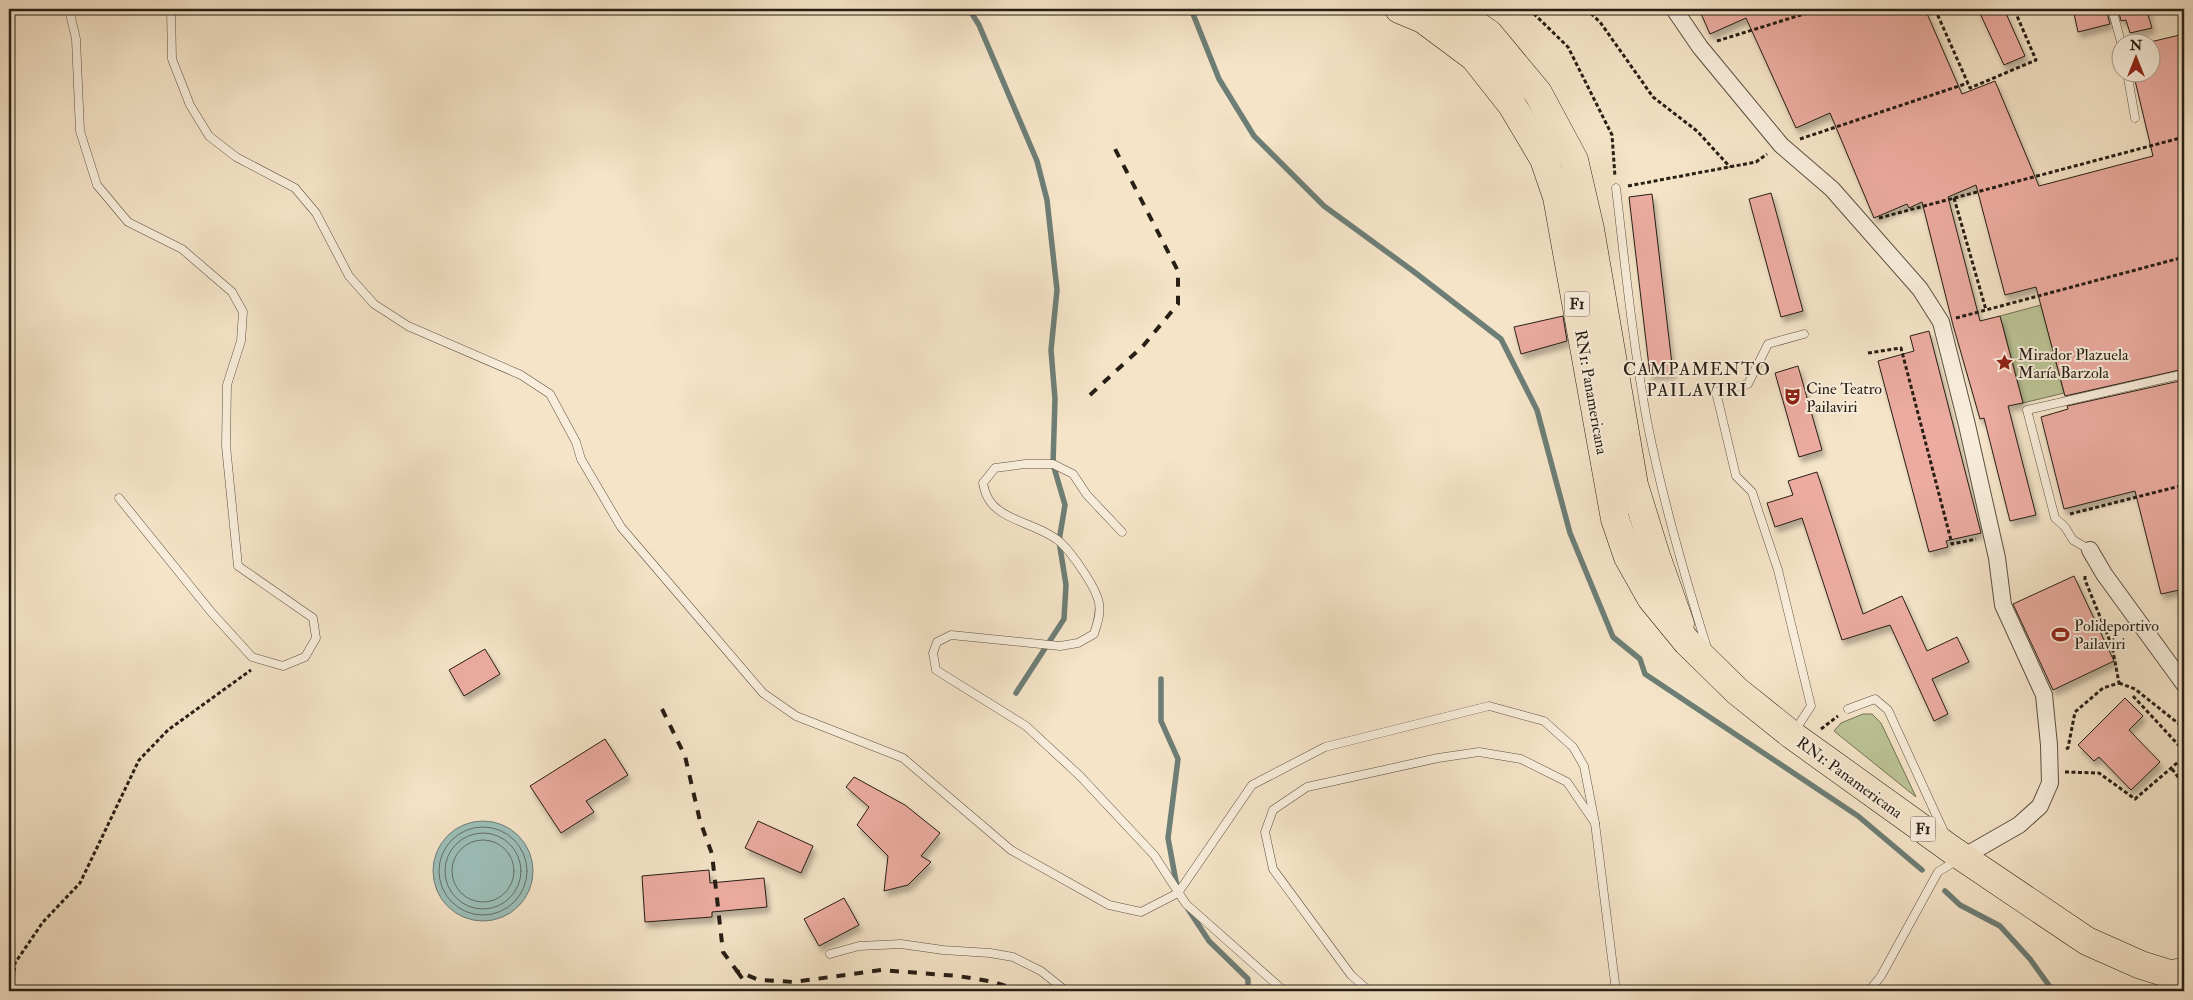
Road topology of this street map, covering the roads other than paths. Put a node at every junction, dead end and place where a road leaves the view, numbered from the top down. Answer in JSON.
{"nodes":[{"id":1,"x":69,"y":9,"type":"edge"},
{"id":2,"x":171,"y":9,"type":"edge"},
{"id":3,"x":1399,"y":9,"type":"edge"},
{"id":4,"x":1454,"y":9,"type":"edge"},
{"id":5,"x":1674,"y":9,"type":"edge"},
{"id":6,"x":2112,"y":9,"type":"edge"},
{"id":7,"x":2118,"y":32,"type":"edge"},
{"id":8,"x":2129,"y":82,"type":"edge"},
{"id":9,"x":2135,"y":118,"type":"dead end"},
{"id":10,"x":1616,"y":188,"type":"road end"},
{"id":11,"x":1804,"y":334,"type":"dead end"},
{"id":12,"x":2184,"y":374,"type":"edge"},
{"id":13,"x":119,"y":498,"type":"dead end"},
{"id":14,"x":1122,"y":532,"type":"dead end"},
{"id":15,"x":2090,"y":550,"type":"joint"},
{"id":16,"x":1686,"y":642,"type":"junction"},
{"id":17,"x":1713,"y":668,"type":"junction"},
{"id":18,"x":2184,"y":684,"type":"edge"},
{"id":19,"x":1848,"y":709,"type":"road end"},
{"id":20,"x":1797,"y":739,"type":"junction"},
{"id":21,"x":1595,"y":823,"type":"junction"},
{"id":22,"x":1957,"y":853,"type":"junction"},
{"id":23,"x":1178,"y":893,"type":"junction"},
{"id":24,"x":830,"y":954,"type":"dead end"},
{"id":25,"x":2184,"y":972,"type":"edge"},
{"id":26,"x":1066,"y":991,"type":"edge"},
{"id":27,"x":1284,"y":991,"type":"edge"},
{"id":28,"x":1368,"y":991,"type":"edge"},
{"id":29,"x":1616,"y":991,"type":"edge"},
{"id":30,"x":1869,"y":991,"type":"edge"}],
"edges":[{"from":1,"to":13,"type":"lane"},
{"from":2,"to":23,"type":"lane"},
{"from":3,"to":16,"type":"highway","name":"RN1: Panamericana","number":"F1"},
{"from":4,"to":16,"type":"highway","name":"RN1: Panamericana","number":"F1"},
{"from":5,"to":22,"type":"street"},
{"from":6,"to":7,"type":"lane"},
{"from":8,"to":9,"type":"lane"},
{"from":10,"to":17,"type":"lane"},
{"from":11,"to":20,"type":"lane"},
{"from":12,"to":15,"type":"lane"},
{"from":14,"to":23,"type":"lane"},
{"from":15,"to":18,"type":"street"},
{"from":16,"to":17,"type":"highway","name":"RN1: Panamericana","number":"F1"},
{"from":17,"to":20,"type":"highway","name":"RN1: Panamericana","number":"F1"},
{"from":19,"to":22,"type":"lane"},
{"from":20,"to":22,"type":"highway","name":"RN1: Panamericana","number":"F1"},
{"from":21,"to":23,"type":"lane"},
{"from":21,"to":28,"type":"lane"},
{"from":21,"to":29,"type":"lane"},
{"from":22,"to":25,"type":"highway","name":"RN1: Panamericana","number":"F1"},
{"from":22,"to":30,"type":"lane"},
{"from":23,"to":27,"type":"lane"},
{"from":24,"to":26,"type":"lane"}]}
